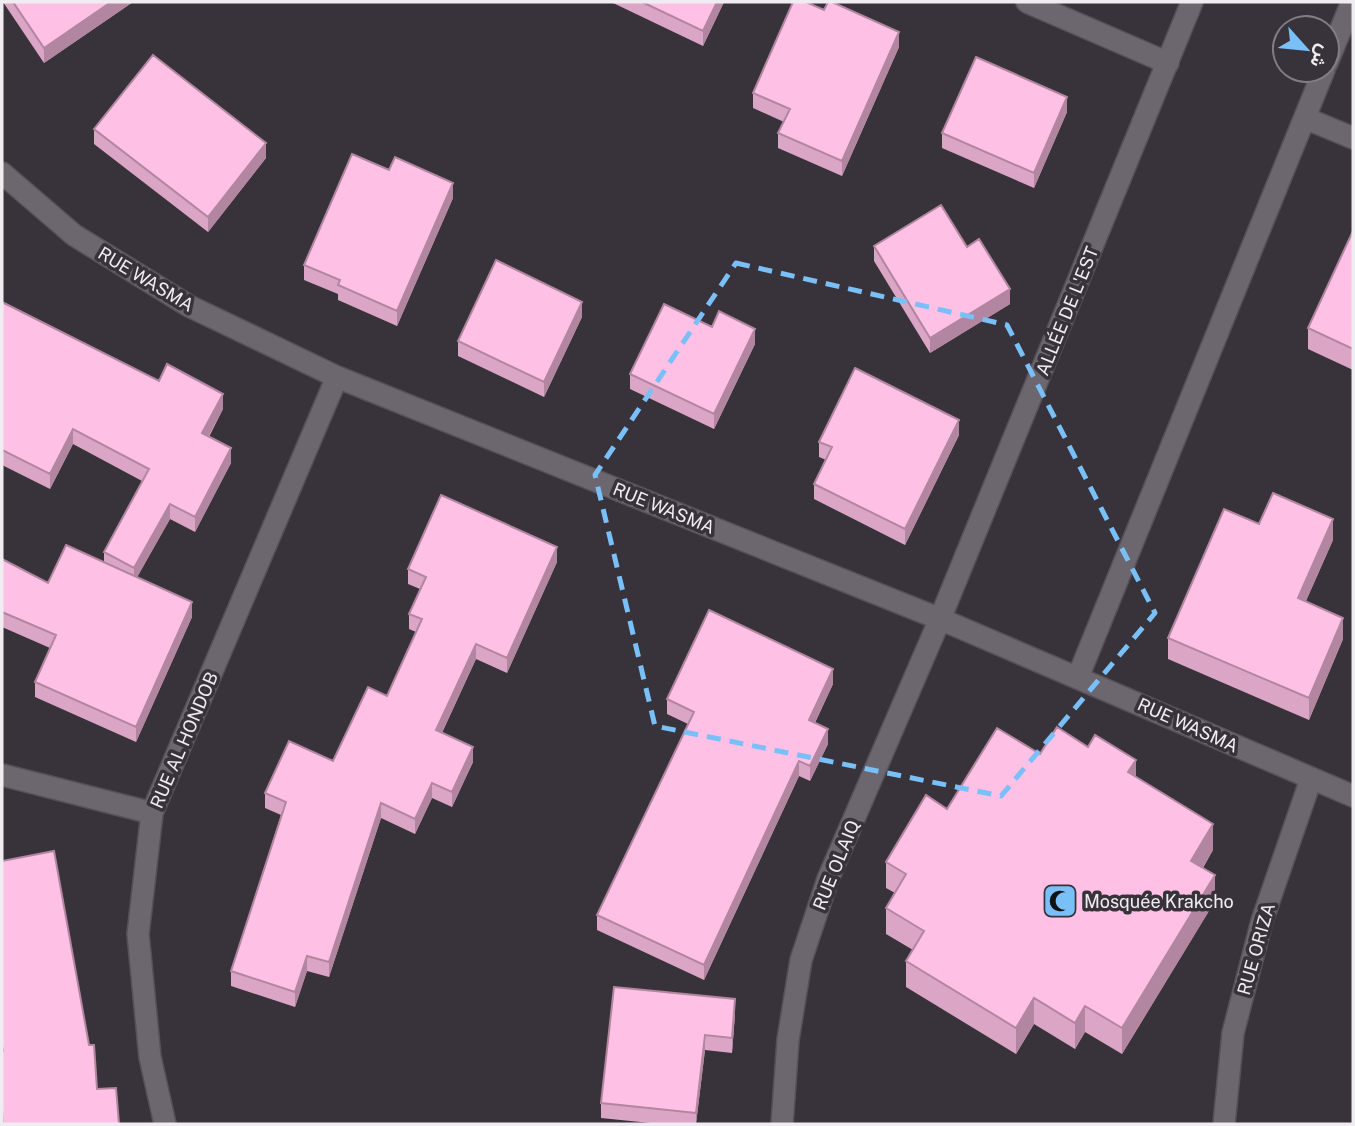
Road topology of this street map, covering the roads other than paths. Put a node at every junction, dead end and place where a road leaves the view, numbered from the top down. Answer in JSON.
{"nodes":[{"id":1,"x":1027,"y":2,"type":"edge"},
{"id":2,"x":1192,"y":2,"type":"edge"},
{"id":3,"x":1352,"y":2,"type":"edge"},
{"id":4,"x":1341,"y":29,"type":"edge"},
{"id":5,"x":1168,"y":63,"type":"junction"},
{"id":6,"x":1318,"y":84,"type":"edge"},
{"id":7,"x":1305,"y":118,"type":"junction"},
{"id":8,"x":1353,"y":138,"type":"edge"},
{"id":9,"x":2,"y":173,"type":"edge"},
{"id":10,"x":337,"y":377,"type":"junction"},
{"id":11,"x":940,"y":619,"type":"junction"},
{"id":12,"x":1078,"y":677,"type":"junction"},
{"id":13,"x":2,"y":775,"type":"edge"},
{"id":14,"x":1311,"y":779,"type":"junction"},
{"id":15,"x":1353,"y":796,"type":"edge"},
{"id":16,"x":152,"y":813,"type":"junction"},
{"id":17,"x":165,"y":1124,"type":"edge"},
{"id":18,"x":782,"y":1124,"type":"edge"},
{"id":19,"x":1224,"y":1124,"type":"edge"}],
"edges":[{"from":1,"to":5,"type":"street"},
{"from":2,"to":5,"type":"street","name":"ALLÉE DE L'EST"},
{"from":3,"to":4,"type":"street"},
{"from":5,"to":11,"type":"street","name":"ALLÉE DE L'EST"},
{"from":6,"to":7,"type":"street"},
{"from":7,"to":8,"type":"street"},
{"from":7,"to":12,"type":"street"},
{"from":9,"to":10,"type":"street","name":"RUE WASMA"},
{"from":10,"to":11,"type":"street","name":"RUE WASMA"},
{"from":10,"to":16,"type":"street","name":"RUE AL HONDOB"},
{"from":11,"to":12,"type":"street","name":"RUE WASMA"},
{"from":11,"to":18,"type":"street","name":"RUE OLAIQ"},
{"from":12,"to":14,"type":"street","name":"RUE WASMA"},
{"from":13,"to":16,"type":"street"},
{"from":14,"to":15,"type":"street","name":"RUE WASMA"},
{"from":14,"to":19,"type":"street","name":"RUE ORIZA"},
{"from":16,"to":17,"type":"street","name":"RUE AL HONDOB"}]}
